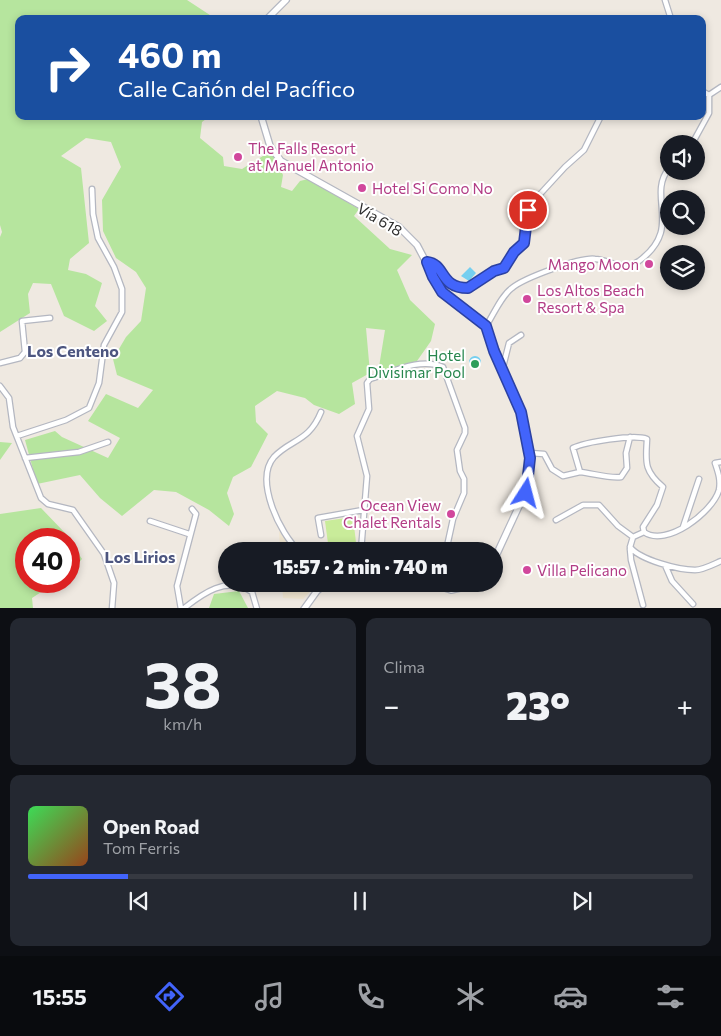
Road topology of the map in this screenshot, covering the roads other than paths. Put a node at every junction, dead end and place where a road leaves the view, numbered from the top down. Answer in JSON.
{"nodes":[{"id":1,"x":286,"y":0,"type":"edge"},
{"id":2,"x":665,"y":0,"type":"edge"},
{"id":3,"x":272,"y":15,"type":"edge"},
{"id":4,"x":670,"y":15,"type":"edge"},
{"id":5,"x":721,"y":87,"type":"edge"},
{"id":6,"x":706,"y":93,"type":"edge"},
{"id":7,"x":709,"y":95,"type":"junction"},
{"id":8,"x":706,"y":117,"type":"edge"},
{"id":9,"x":262,"y":120,"type":"edge"},
{"id":10,"x":599,"y":120,"type":"edge"},
{"id":11,"x":704,"y":120,"type":"edge"},
{"id":12,"x":697,"y":135,"type":"edge"},
{"id":13,"x":663,"y":180,"type":"edge"},
{"id":14,"x":92,"y":189,"type":"dead end"},
{"id":15,"x":427,"y":262,"type":"junction"},
{"id":16,"x":50,"y":318,"type":"dead end"},
{"id":17,"x":486,"y":326,"type":"junction"},
{"id":18,"x":521,"y":335,"type":"dead end"},
{"id":19,"x":0,"y":363,"type":"edge"},
{"id":20,"x":503,"y":367,"type":"junction"},
{"id":21,"x":0,"y":386,"type":"edge"},
{"id":22,"x":321,"y":412,"type":"dead end"},
{"id":23,"x":17,"y":436,"type":"junction"},
{"id":24,"x":630,"y":437,"type":"junction"},
{"id":25,"x":108,"y":442,"type":"dead end"},
{"id":26,"x":530,"y":453,"type":"junction"},
{"id":27,"x":25,"y":458,"type":"junction"},
{"id":28,"x":721,"y":462,"type":"edge"},
{"id":29,"x":580,"y":472,"type":"junction"},
{"id":30,"x":699,"y":479,"type":"dead end"},
{"id":31,"x":192,"y":509,"type":"dead end"},
{"id":32,"x":362,"y":510,"type":"junction"},
{"id":33,"x":556,"y":520,"type":"dead end"},
{"id":34,"x":150,"y":521,"type":"dead end"},
{"id":35,"x":683,"y":527,"type":"junction"},
{"id":36,"x":644,"y":532,"type":"junction"},
{"id":37,"x":189,"y":534,"type":"junction"},
{"id":38,"x":321,"y":535,"type":"dead end"},
{"id":39,"x":633,"y":537,"type":"junction"},
{"id":40,"x":292,"y":542,"type":"edge"},
{"id":41,"x":361,"y":542,"type":"edge"},
{"id":42,"x":448,"y":542,"type":"edge"},
{"id":43,"x":503,"y":542,"type":"edge"},
{"id":44,"x":630,"y":547,"type":"junction"},
{"id":45,"x":721,"y":561,"type":"edge"},
{"id":46,"x":665,"y":565,"type":"junction"},
{"id":47,"x":316,"y":592,"type":"edge"},
{"id":48,"x":693,"y":604,"type":"dead end"},
{"id":49,"x":643,"y":605,"type":"dead end"},
{"id":50,"x":112,"y":608,"type":"edge"},
{"id":51,"x":182,"y":608,"type":"edge"},
{"id":52,"x":256,"y":608,"type":"edge"},
{"id":53,"x":304,"y":608,"type":"edge"}],
"edges":[{"from":1,"to":3,"type":"street"},
{"from":2,"to":4,"type":"street"},
{"from":5,"to":7,"type":"street"},
{"from":6,"to":7,"type":"street"},
{"from":7,"to":8,"type":"street"},
{"from":9,"to":15,"type":"street","name":"Vía 618"},
{"from":10,"to":15,"type":"street"},
{"from":11,"to":12,"type":"street"},
{"from":13,"to":17,"type":"street"},
{"from":14,"to":23,"type":"street"},
{"from":15,"to":17,"type":"street","name":"Vía 618"},
{"from":16,"to":19,"type":"street"},
{"from":17,"to":20,"type":"street"},
{"from":18,"to":20,"type":"street"},
{"from":20,"to":26,"type":"street"},
{"from":21,"to":23,"type":"street"},
{"from":22,"to":40,"type":"street"},
{"from":23,"to":27,"type":"street"},
{"from":24,"to":29,"type":"street"},
{"from":24,"to":29,"type":"street"},
{"from":24,"to":36,"type":"street"},
{"from":25,"to":27,"type":"street"},
{"from":26,"to":29,"type":"street"},
{"from":26,"to":43,"type":"street"},
{"from":27,"to":50,"type":"street"},
{"from":28,"to":35,"type":"street"},
{"from":30,"to":35,"type":"street"},
{"from":31,"to":37,"type":"street"},
{"from":32,"to":38,"type":"street"},
{"from":32,"to":41,"type":"street"},
{"from":32,"to":42,"type":"street"},
{"from":33,"to":39,"type":"street"},
{"from":34,"to":37,"type":"street"},
{"from":35,"to":36,"type":"street"},
{"from":36,"to":39,"type":"street"},
{"from":37,"to":51,"type":"street"},
{"from":39,"to":44,"type":"street"},
{"from":44,"to":46,"type":"street"},
{"from":44,"to":49,"type":"street"},
{"from":45,"to":46,"type":"street"},
{"from":46,"to":48,"type":"street"},
{"from":47,"to":53,"type":"street"},
{"from":51,"to":52,"type":"street"}]}
